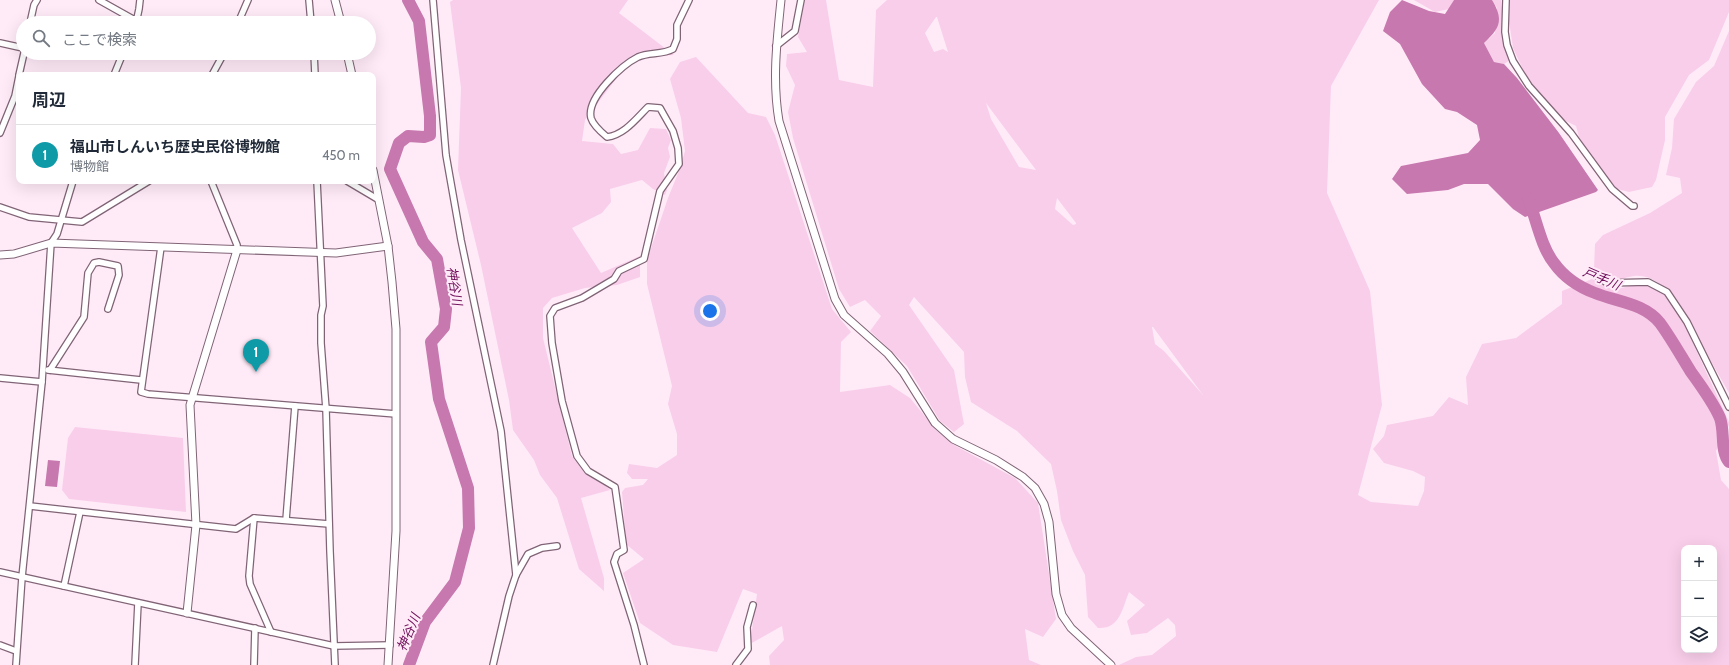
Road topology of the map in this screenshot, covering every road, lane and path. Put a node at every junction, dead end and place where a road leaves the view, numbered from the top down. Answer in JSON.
{"nodes":[{"id":1,"x":37,"y":0,"type":"edge"},
{"id":2,"x":99,"y":0,"type":"edge"},
{"id":3,"x":140,"y":0,"type":"edge"},
{"id":4,"x":248,"y":0,"type":"edge"},
{"id":5,"x":309,"y":0,"type":"edge"},
{"id":6,"x":335,"y":0,"type":"edge"},
{"id":7,"x":433,"y":0,"type":"edge"},
{"id":8,"x":689,"y":0,"type":"edge"},
{"id":9,"x":781,"y":0,"type":"edge"},
{"id":10,"x":801,"y":0,"type":"edge"},
{"id":11,"x":1506,"y":0,"type":"edge"},
{"id":12,"x":32,"y":16,"type":"edge"},
{"id":13,"x":127,"y":16,"type":"edge"},
{"id":14,"x":139,"y":16,"type":"edge"},
{"id":15,"x":241,"y":16,"type":"edge"},
{"id":16,"x":310,"y":16,"type":"edge"},
{"id":17,"x":338,"y":16,"type":"edge"},
{"id":18,"x":0,"y":43,"type":"edge"},
{"id":19,"x":16,"y":46,"type":"edge"},
{"id":20,"x":776,"y":46,"type":"junction"},
{"id":21,"x":22,"y":60,"type":"edge"},
{"id":22,"x":121,"y":60,"type":"edge"},
{"id":23,"x":220,"y":60,"type":"edge"},
{"id":24,"x":314,"y":60,"type":"edge"},
{"id":25,"x":349,"y":60,"type":"edge"},
{"id":26,"x":20,"y":72,"type":"edge"},
{"id":27,"x":115,"y":72,"type":"edge"},
{"id":28,"x":214,"y":72,"type":"edge"},
{"id":29,"x":315,"y":72,"type":"edge"},
{"id":30,"x":351,"y":72,"type":"edge"},
{"id":31,"x":16,"y":100,"type":"edge"},
{"id":32,"x":0,"y":133,"type":"edge"},
{"id":33,"x":72,"y":184,"type":"edge"},
{"id":34,"x":145,"y":184,"type":"edge"},
{"id":35,"x":212,"y":184,"type":"edge"},
{"id":36,"x":318,"y":184,"type":"edge"},
{"id":37,"x":352,"y":184,"type":"edge"},
{"id":38,"x":376,"y":184,"type":"edge"},
{"id":39,"x":379,"y":200,"type":"junction"},
{"id":40,"x":1634,"y":206,"type":"dead end"},
{"id":41,"x":0,"y":207,"type":"edge"},
{"id":42,"x":60,"y":221,"type":"junction"},
{"id":43,"x":51,"y":243,"type":"junction"},
{"id":44,"x":388,"y":246,"type":"junction"},
{"id":45,"x":160,"y":247,"type":"junction"},
{"id":46,"x":237,"y":250,"type":"junction"},
{"id":47,"x":321,"y":253,"type":"junction"},
{"id":48,"x":0,"y":255,"type":"edge"},
{"id":49,"x":1593,"y":273,"type":"dead end"},
{"id":50,"x":108,"y":309,"type":"dead end"},
{"id":51,"x":43,"y":369,"type":"junction"},
{"id":52,"x":50,"y":370,"type":"junction"},
{"id":53,"x":0,"y":378,"type":"edge"},
{"id":54,"x":141,"y":380,"type":"junction"},
{"id":55,"x":42,"y":382,"type":"junction"},
{"id":56,"x":191,"y":398,"type":"junction"},
{"id":57,"x":295,"y":406,"type":"junction"},
{"id":58,"x":1729,"y":407,"type":"edge"},
{"id":59,"x":326,"y":409,"type":"junction"},
{"id":60,"x":396,"y":414,"type":"junction"},
{"id":61,"x":30,"y":506,"type":"junction"},
{"id":62,"x":80,"y":512,"type":"junction"},
{"id":63,"x":254,"y":518,"type":"junction"},
{"id":64,"x":286,"y":520,"type":"junction"},
{"id":65,"x":329,"y":524,"type":"junction"},
{"id":66,"x":196,"y":525,"type":"junction"},
{"id":67,"x":557,"y":546,"type":"dead end"},
{"id":68,"x":0,"y":572,"type":"edge"},
{"id":69,"x":516,"y":575,"type":"junction"},
{"id":70,"x":22,"y":577,"type":"junction"},
{"id":71,"x":64,"y":586,"type":"junction"},
{"id":72,"x":138,"y":603,"type":"junction"},
{"id":73,"x":753,"y":605,"type":"dead end"},
{"id":74,"x":187,"y":613,"type":"junction"},
{"id":75,"x":256,"y":628,"type":"junction"},
{"id":76,"x":271,"y":632,"type":"junction"},
{"id":77,"x":0,"y":645,"type":"edge"},
{"id":78,"x":334,"y":646,"type":"junction"},
{"id":79,"x":390,"y":646,"type":"junction"},
{"id":80,"x":16,"y":651,"type":"junction"},
{"id":81,"x":16,"y":665,"type":"edge"},
{"id":82,"x":135,"y":665,"type":"edge"},
{"id":83,"x":254,"y":665,"type":"edge"},
{"id":84,"x":335,"y":665,"type":"edge"},
{"id":85,"x":388,"y":665,"type":"edge"},
{"id":86,"x":493,"y":665,"type":"edge"},
{"id":87,"x":644,"y":665,"type":"edge"},
{"id":88,"x":736,"y":665,"type":"edge"},
{"id":89,"x":1112,"y":665,"type":"edge"}],
"edges":[{"from":1,"to":12,"type":"street"},
{"from":2,"to":13,"type":"street"},
{"from":3,"to":14,"type":"street"},
{"from":4,"to":15,"type":"street"},
{"from":5,"to":16,"type":"street"},
{"from":6,"to":17,"type":"street"},
{"from":7,"to":69,"type":"street"},
{"from":8,"to":87,"type":"street"},
{"from":9,"to":20,"type":"street"},
{"from":10,"to":20,"type":"street"},
{"from":11,"to":40,"type":"street"},
{"from":18,"to":19,"type":"street"},
{"from":20,"to":89,"type":"street"},
{"from":21,"to":26,"type":"street"},
{"from":22,"to":27,"type":"street"},
{"from":23,"to":28,"type":"street"},
{"from":24,"to":29,"type":"street"},
{"from":25,"to":30,"type":"street"},
{"from":31,"to":32,"type":"street"},
{"from":33,"to":42,"type":"street"},
{"from":34,"to":42,"type":"street"},
{"from":35,"to":46,"type":"street"},
{"from":36,"to":47,"type":"street"},
{"from":37,"to":39,"type":"street"},
{"from":38,"to":39,"type":"street"},
{"from":39,"to":44,"type":"street"},
{"from":41,"to":42,"type":"street"},
{"from":42,"to":43,"type":"street"},
{"from":43,"to":45,"type":"street"},
{"from":43,"to":48,"type":"street"},
{"from":43,"to":51,"type":"street"},
{"from":44,"to":47,"type":"street"},
{"from":44,"to":60,"type":"street"},
{"from":45,"to":46,"type":"street"},
{"from":45,"to":54,"type":"street"},
{"from":46,"to":47,"type":"street"},
{"from":46,"to":56,"type":"street"},
{"from":47,"to":59,"type":"street"},
{"from":49,"to":58,"type":"street"},
{"from":50,"to":52,"type":"street"},
{"from":51,"to":52,"type":"street"},
{"from":51,"to":55,"type":"street"},
{"from":52,"to":54,"type":"street"},
{"from":53,"to":55,"type":"street"},
{"from":54,"to":56,"type":"street"},
{"from":55,"to":61,"type":"street"},
{"from":56,"to":57,"type":"street"},
{"from":56,"to":66,"type":"street"},
{"from":57,"to":59,"type":"street"},
{"from":57,"to":64,"type":"street"},
{"from":59,"to":60,"type":"street"},
{"from":59,"to":65,"type":"street"},
{"from":60,"to":79,"type":"street"},
{"from":61,"to":62,"type":"street"},
{"from":61,"to":70,"type":"street"},
{"from":62,"to":66,"type":"street"},
{"from":62,"to":71,"type":"street"},
{"from":63,"to":64,"type":"street"},
{"from":63,"to":66,"type":"street"},
{"from":63,"to":76,"type":"street"},
{"from":64,"to":65,"type":"street"},
{"from":65,"to":78,"type":"street"},
{"from":66,"to":74,"type":"street"},
{"from":67,"to":69,"type":"street"},
{"from":68,"to":70,"type":"street"},
{"from":69,"to":86,"type":"street"},
{"from":70,"to":71,"type":"street"},
{"from":70,"to":80,"type":"street"},
{"from":71,"to":72,"type":"street"},
{"from":72,"to":74,"type":"street"},
{"from":72,"to":82,"type":"street"},
{"from":73,"to":88,"type":"street"},
{"from":74,"to":75,"type":"street"},
{"from":75,"to":76,"type":"street"},
{"from":75,"to":83,"type":"street"},
{"from":76,"to":78,"type":"street"},
{"from":77,"to":80,"type":"street"},
{"from":78,"to":79,"type":"street"},
{"from":78,"to":84,"type":"street"},
{"from":79,"to":85,"type":"street"},
{"from":80,"to":81,"type":"street"}]}
